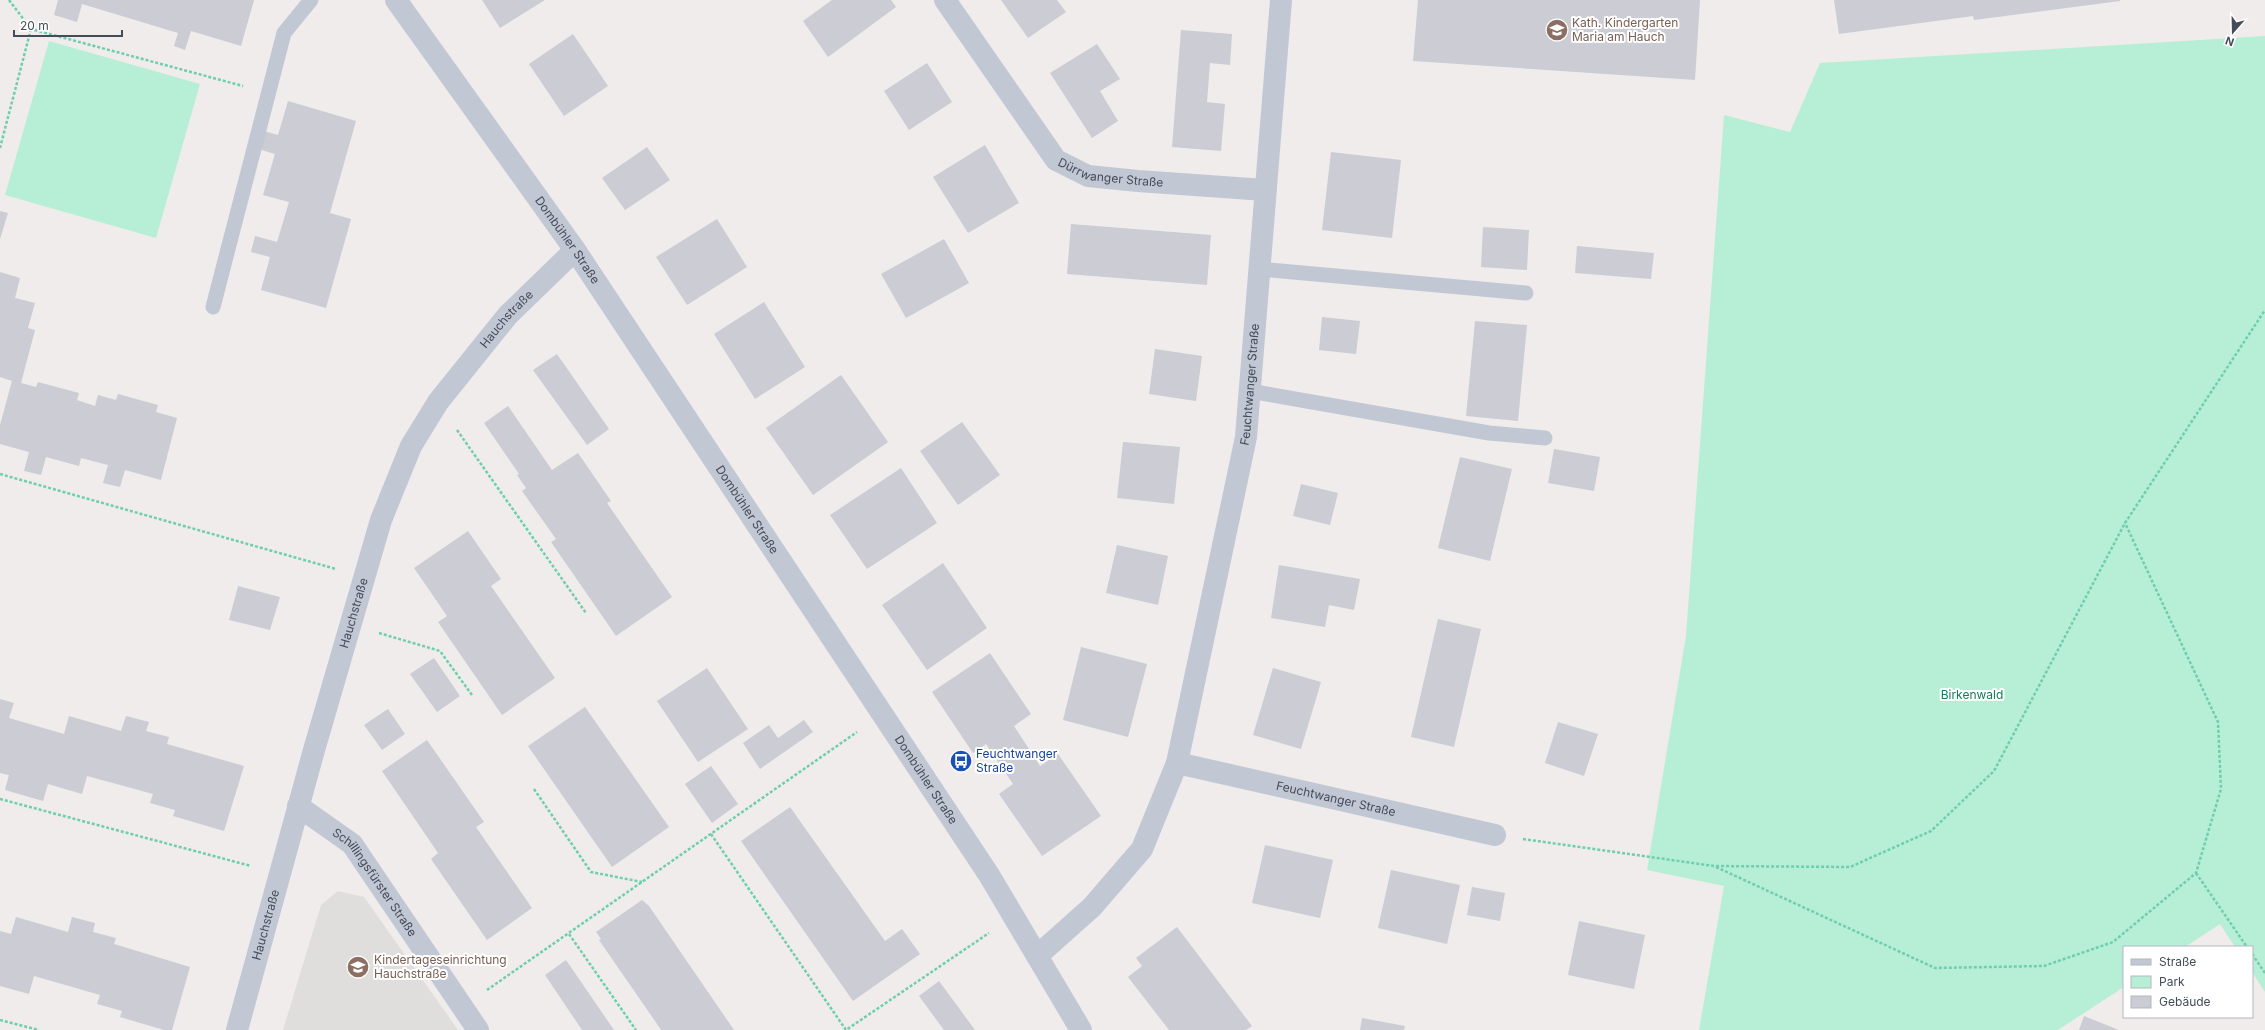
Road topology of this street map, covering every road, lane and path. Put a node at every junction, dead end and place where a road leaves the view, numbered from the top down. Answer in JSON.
{"nodes":[{"id":1,"x":10,"y":0,"type":"edge"},
{"id":2,"x":311,"y":0,"type":"edge"},
{"id":3,"x":396,"y":0,"type":"edge"},
{"id":4,"x":945,"y":0,"type":"edge"},
{"id":5,"x":1281,"y":0,"type":"edge"},
{"id":6,"x":31,"y":29,"type":"junction"},
{"id":7,"x":269,"y":93,"type":"junction"},
{"id":8,"x":0,"y":148,"type":"edge"},
{"id":9,"x":1265,"y":190,"type":"junction"},
{"id":10,"x":575,"y":250,"type":"junction"},
{"id":11,"x":1259,"y":269,"type":"junction"},
{"id":12,"x":1526,"y":293,"type":"dead end"},
{"id":13,"x":213,"y":307,"type":"dead end"},
{"id":14,"x":2265,"y":310,"type":"edge"},
{"id":15,"x":1250,"y":391,"type":"junction"},
{"id":16,"x":438,"y":402,"type":"junction"},
{"id":17,"x":1545,"y":438,"type":"dead end"},
{"id":18,"x":0,"y":474,"type":"edge"},
{"id":19,"x":2125,"y":523,"type":"junction"},
{"id":20,"x":364,"y":577,"type":"junction"},
{"id":21,"x":586,"y":613,"type":"dead end"},
{"id":22,"x":350,"y":624,"type":"junction"},
{"id":23,"x":472,"y":695,"type":"dead end"},
{"id":24,"x":882,"y":714,"type":"junction"},
{"id":25,"x":1176,"y":763,"type":"junction"},
{"id":26,"x":534,"y":789,"type":"dead end"},
{"id":27,"x":0,"y":799,"type":"edge"},
{"id":28,"x":298,"y":806,"type":"junction"},
{"id":29,"x":711,"y":834,"type":"junction"},
{"id":30,"x":1495,"y":834,"type":"joint"},
{"id":31,"x":1714,"y":866,"type":"junction"},
{"id":32,"x":2196,"y":872,"type":"junction"},
{"id":33,"x":280,"y":873,"type":"junction"},
{"id":34,"x":642,"y":882,"type":"junction"},
{"id":35,"x":1013,"y":917,"type":"junction"},
{"id":36,"x":568,"y":934,"type":"junction"},
{"id":37,"x":2246,"y":946,"type":"edge"},
{"id":38,"x":1037,"y":956,"type":"junction"},
{"id":39,"x":2253,"y":956,"type":"edge"},
{"id":40,"x":2265,"y":974,"type":"edge"},
{"id":41,"x":462,"y":1008,"type":"junction"},
{"id":42,"x":0,"y":1020,"type":"edge"},
{"id":43,"x":39,"y":1030,"type":"edge"},
{"id":44,"x":237,"y":1030,"type":"edge"},
{"id":45,"x":478,"y":1030,"type":"edge"},
{"id":46,"x":636,"y":1030,"type":"edge"},
{"id":47,"x":1081,"y":1030,"type":"edge"}],
"edges":[{"from":1,"to":6,"type":"path"},
{"from":2,"to":7,"type":"lane"},
{"from":3,"to":10,"type":"street","name":"Dombühler Straße"},
{"from":4,"to":9,"type":"street","name":"Dürrwanger Straße"},
{"from":5,"to":9,"type":"street","name":"Feuchtwanger Straße"},
{"from":6,"to":7,"type":"path"},
{"from":6,"to":8,"type":"path"},
{"from":7,"to":13,"type":"lane"},
{"from":9,"to":11,"type":"street","name":"Feuchtwanger Straße"},
{"from":10,"to":16,"type":"street","name":"Hauchstraße"},
{"from":10,"to":24,"type":"street","name":"Dombühler Straße"},
{"from":11,"to":12,"type":"lane"},
{"from":11,"to":15,"type":"street","name":"Feuchtwanger Straße"},
{"from":14,"to":19,"type":"path"},
{"from":15,"to":17,"type":"lane"},
{"from":15,"to":25,"type":"street","name":"Feuchtwanger Straße"},
{"from":16,"to":20,"type":"street","name":"Hauchstraße"},
{"from":16,"to":21,"type":"path"},
{"from":18,"to":20,"type":"path"},
{"from":19,"to":31,"type":"path"},
{"from":19,"to":32,"type":"path"},
{"from":20,"to":22,"type":"street","name":"Hauchstraße"},
{"from":22,"to":23,"type":"path"},
{"from":22,"to":28,"type":"street","name":"Hauchstraße"},
{"from":24,"to":29,"type":"path"},
{"from":24,"to":35,"type":"street","name":"Dombühler Straße"},
{"from":25,"to":30,"type":"street","name":"Feuchtwanger Straße"},
{"from":25,"to":38,"type":"street","name":"Feuchtwanger Straße"},
{"from":26,"to":34,"type":"path"},
{"from":27,"to":33,"type":"path"},
{"from":28,"to":33,"type":"street","name":"Hauchstraße"},
{"from":28,"to":41,"type":"street","name":"Schillingsfürster Straße"},
{"from":29,"to":34,"type":"path"},
{"from":29,"to":35,"type":"path"},
{"from":30,"to":31,"type":"path"},
{"from":31,"to":32,"type":"path"},
{"from":32,"to":37,"type":"path"},
{"from":33,"to":44,"type":"street","name":"Hauchstraße"},
{"from":34,"to":36,"type":"path"},
{"from":35,"to":38,"type":"street","name":"Dombühler Straße"},
{"from":36,"to":41,"type":"path"},
{"from":36,"to":46,"type":"path"},
{"from":38,"to":47,"type":"street","name":"Dombühler Straße"},
{"from":39,"to":40,"type":"path"},
{"from":41,"to":45,"type":"street","name":"Schillingsfürster Straße"},
{"from":42,"to":43,"type":"path"}]}
